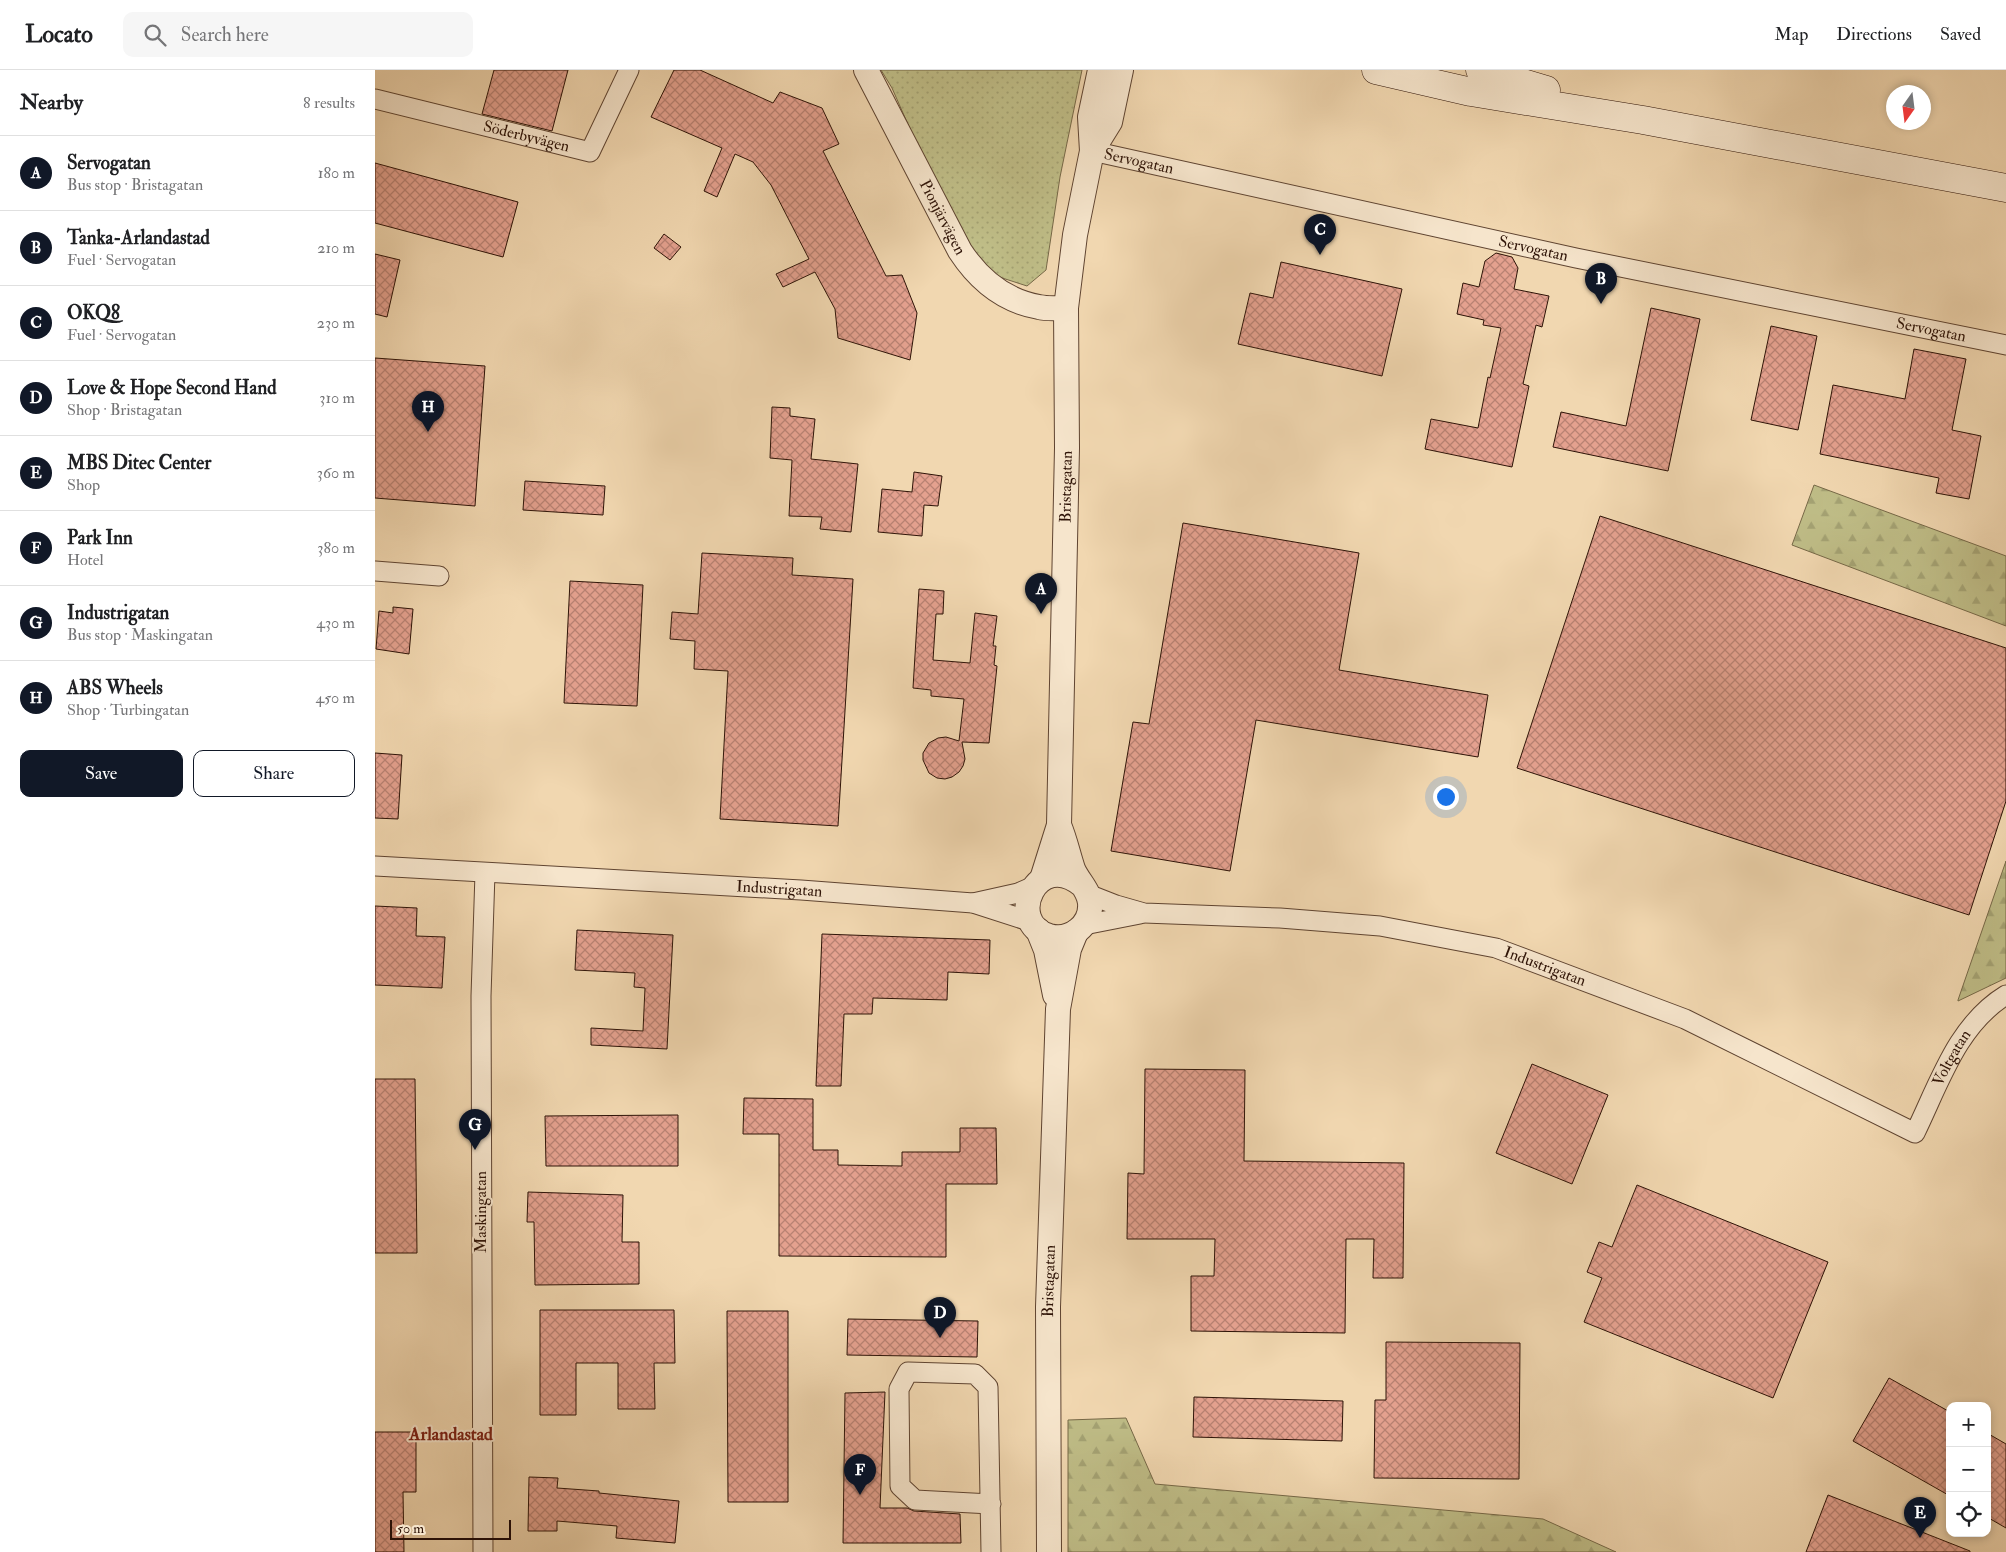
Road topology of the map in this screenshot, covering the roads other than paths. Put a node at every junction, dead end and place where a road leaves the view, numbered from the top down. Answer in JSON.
{"nodes":[{"id":1,"x":629,"y":70,"type":"edge"},
{"id":2,"x":866,"y":70,"type":"edge"},
{"id":3,"x":1100,"y":70,"type":"edge"},
{"id":4,"x":1121,"y":70,"type":"edge"},
{"id":5,"x":1377,"y":70,"type":"edge"},
{"id":6,"x":1481,"y":70,"type":"edge"},
{"id":7,"x":375,"y":99,"type":"edge"},
{"id":8,"x":1643,"y":120,"type":"junction"},
{"id":9,"x":1092,"y":151,"type":"junction"},
{"id":10,"x":2006,"y":188,"type":"edge"},
{"id":11,"x":1066,"y":308,"type":"junction"},
{"id":12,"x":2006,"y":346,"type":"edge"},
{"id":13,"x":375,"y":571,"type":"edge"},
{"id":14,"x":439,"y":576,"type":"dead end"},
{"id":15,"x":1059,"y":825,"type":"junction"},
{"id":16,"x":375,"y":866,"type":"edge"},
{"id":17,"x":485,"y":872,"type":"junction"},
{"id":18,"x":1038,"y":882,"type":"junction"},
{"id":19,"x":1085,"y":889,"type":"junction"},
{"id":20,"x":973,"y":903,"type":"junction"},
{"id":21,"x":1144,"y":913,"type":"junction"},
{"id":22,"x":1035,"y":926,"type":"junction"},
{"id":23,"x":1080,"y":928,"type":"junction"},
{"id":24,"x":2006,"y":995,"type":"edge"},
{"id":25,"x":1058,"y":1009,"type":"junction"},
{"id":26,"x":1915,"y":1133,"type":"joint"},
{"id":27,"x":991,"y":1504,"type":"junction"},
{"id":28,"x":483,"y":1552,"type":"edge"},
{"id":29,"x":991,"y":1552,"type":"edge"},
{"id":30,"x":1049,"y":1552,"type":"edge"}],
"edges":[{"from":1,"to":7,"type":"street","name":"Söderbyvägen"},
{"from":2,"to":11,"type":"street","name":"Pionjärvägen"},
{"from":3,"to":9,"type":"street","name":"Bristagatan"},
{"from":4,"to":9,"type":"street","name":"Bristagatan"},
{"from":5,"to":8,"type":"main road"},
{"from":6,"to":8,"type":"main road"},
{"from":8,"to":10,"type":"main road"},
{"from":9,"to":11,"type":"street","name":"Bristagatan"},
{"from":9,"to":12,"type":"street","name":"Servogatan"},
{"from":11,"to":15,"type":"street","name":"Bristagatan"},
{"from":13,"to":14,"type":"street"},
{"from":15,"to":18,"type":"street","name":"Bristagatan"},
{"from":15,"to":19,"type":"street","name":"Bristagatan"},
{"from":16,"to":17,"type":"street","name":"Industrigatan"},
{"from":17,"to":20,"type":"street","name":"Industrigatan"},
{"from":17,"to":28,"type":"street","name":"Maskingatan"},
{"from":18,"to":19,"type":"street"},
{"from":18,"to":20,"type":"street","name":"Industrigatan"},
{"from":18,"to":22,"type":"street","name":"Bristagatan"},
{"from":19,"to":21,"type":"street","name":"Industrigatan"},
{"from":19,"to":23,"type":"street","name":"Bristagatan"},
{"from":20,"to":22,"type":"street","name":"Industrigatan"},
{"from":21,"to":23,"type":"street","name":"Industrigatan"},
{"from":21,"to":26,"type":"street","name":"Industrigatan"},
{"from":22,"to":23,"type":"street"},
{"from":22,"to":25,"type":"street","name":"Bristagatan"},
{"from":23,"to":25,"type":"street","name":"Bristagatan"},
{"from":24,"to":26,"type":"street","name":"Voltgatan"},
{"from":25,"to":30,"type":"street","name":"Bristagatan"},
{"from":27,"to":27,"type":"street"},
{"from":27,"to":29,"type":"street"}]}
